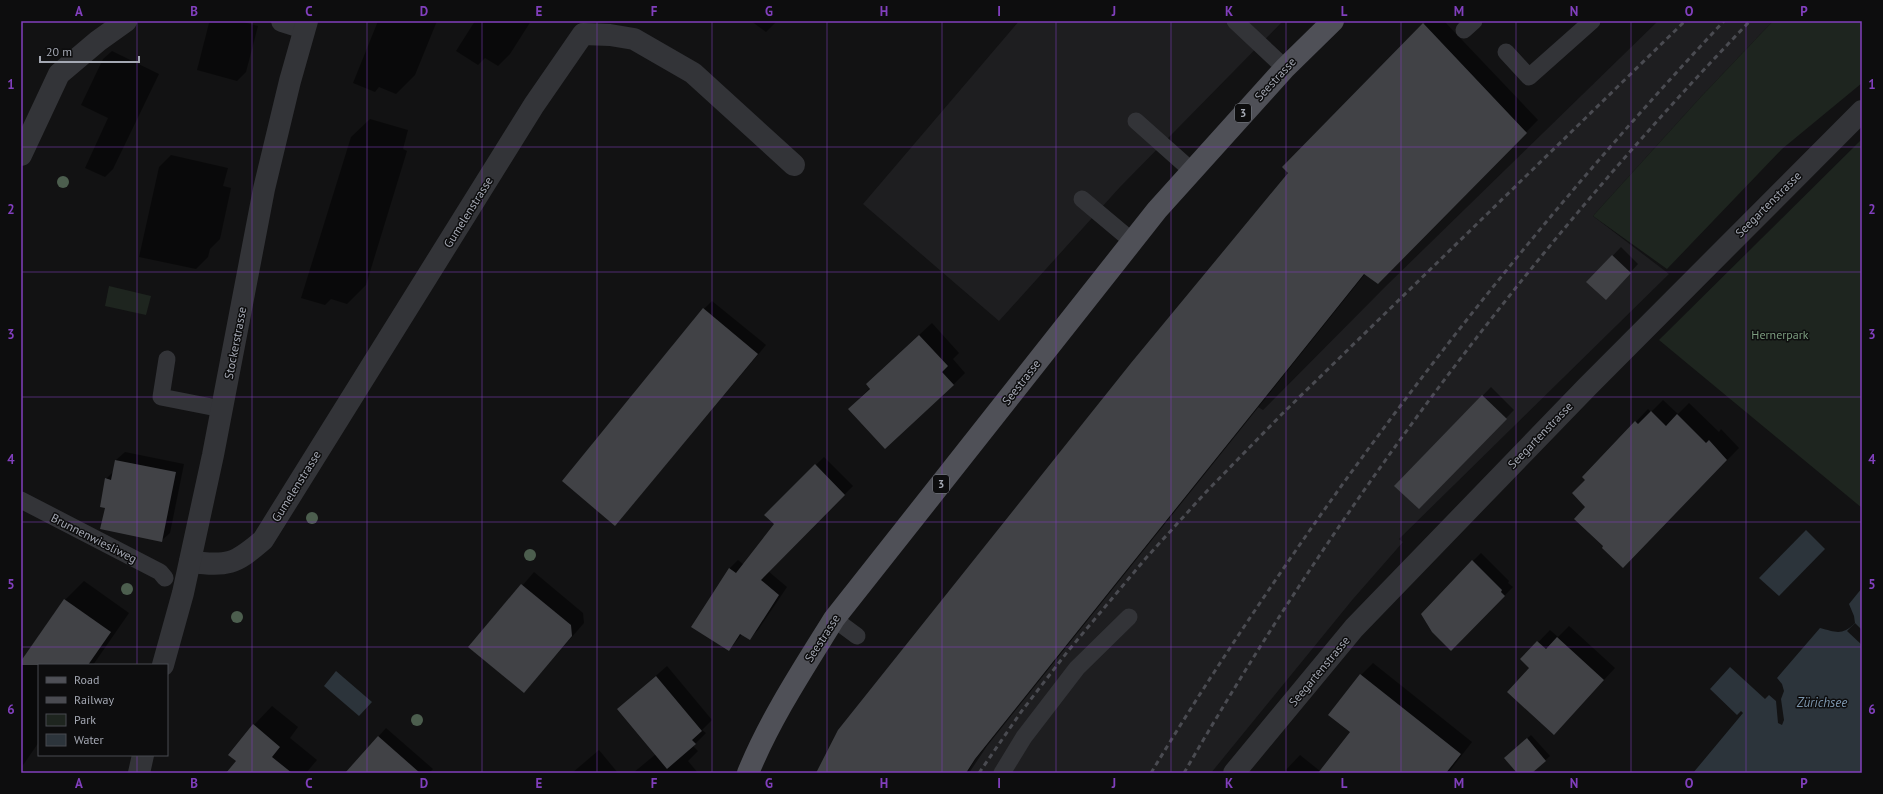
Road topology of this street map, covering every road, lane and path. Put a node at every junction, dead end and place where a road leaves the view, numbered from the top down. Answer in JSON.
{"nodes":[{"id":1,"x":126,"y":21,"type":"edge"},
{"id":2,"x":282,"y":21,"type":"edge"},
{"id":3,"x":1235,"y":21,"type":"edge"},
{"id":4,"x":1333,"y":21,"type":"edge"},
{"id":5,"x":1592,"y":21,"type":"edge"},
{"id":6,"x":306,"y":25,"type":"edge"},
{"id":7,"x":1506,"y":52,"type":"dead end"},
{"id":8,"x":1284,"y":68,"type":"junction"},
{"id":9,"x":1862,"y":110,"type":"edge"},
{"id":10,"x":1136,"y":121,"type":"dead end"},
{"id":11,"x":21,"y":155,"type":"edge"},
{"id":12,"x":794,"y":165,"type":"dead end"},
{"id":13,"x":1191,"y":170,"type":"junction"},
{"id":14,"x":1082,"y":199,"type":"dead end"},
{"id":15,"x":1132,"y":241,"type":"junction"},
{"id":16,"x":168,"y":359,"type":"dead end"},
{"id":17,"x":222,"y":409,"type":"junction"},
{"id":18,"x":21,"y":500,"type":"edge"},
{"id":19,"x":190,"y":562,"type":"junction"},
{"id":20,"x":165,"y":578,"type":"dead end"},
{"id":21,"x":1129,"y":617,"type":"dead end"},
{"id":22,"x":834,"y":619,"type":"junction"},
{"id":23,"x":857,"y":636,"type":"dead end"},
{"id":24,"x":163,"y":664,"type":"edge"},
{"id":25,"x":143,"y":756,"type":"edge"},
{"id":26,"x":139,"y":773,"type":"edge"},
{"id":27,"x":748,"y":773,"type":"edge"},
{"id":28,"x":1002,"y":773,"type":"edge"},
{"id":29,"x":1234,"y":773,"type":"edge"}],
"edges":[{"from":1,"to":11,"type":"street"},
{"from":2,"to":6,"type":"street"},
{"from":3,"to":8,"type":"lane"},
{"from":4,"to":8,"type":"main road","name":"Seestrasse","number":"3"},
{"from":5,"to":7,"type":"lane"},
{"from":6,"to":17,"type":"street","name":"Stockerstrasse"},
{"from":8,"to":13,"type":"main road","name":"Seestrasse","number":"3"},
{"from":9,"to":29,"type":"street","name":"Seegartenstrasse"},
{"from":10,"to":13,"type":"lane"},
{"from":12,"to":19,"type":"street","name":"Gumelenstrasse"},
{"from":13,"to":15,"type":"main road","name":"Seestrasse","number":"3"},
{"from":14,"to":15,"type":"lane"},
{"from":15,"to":22,"type":"main road","name":"Seestrasse","number":"3"},
{"from":16,"to":17,"type":"lane"},
{"from":17,"to":19,"type":"street","name":"Stockerstrasse"},
{"from":18,"to":20,"type":"lane","name":"Brunnenwiesliweg"},
{"from":19,"to":24,"type":"street","name":"Stockerstrasse"},
{"from":21,"to":28,"type":"lane"},
{"from":22,"to":23,"type":"lane"},
{"from":22,"to":27,"type":"main road","name":"Seestrasse","number":"3"},
{"from":25,"to":26,"type":"street"}]}
